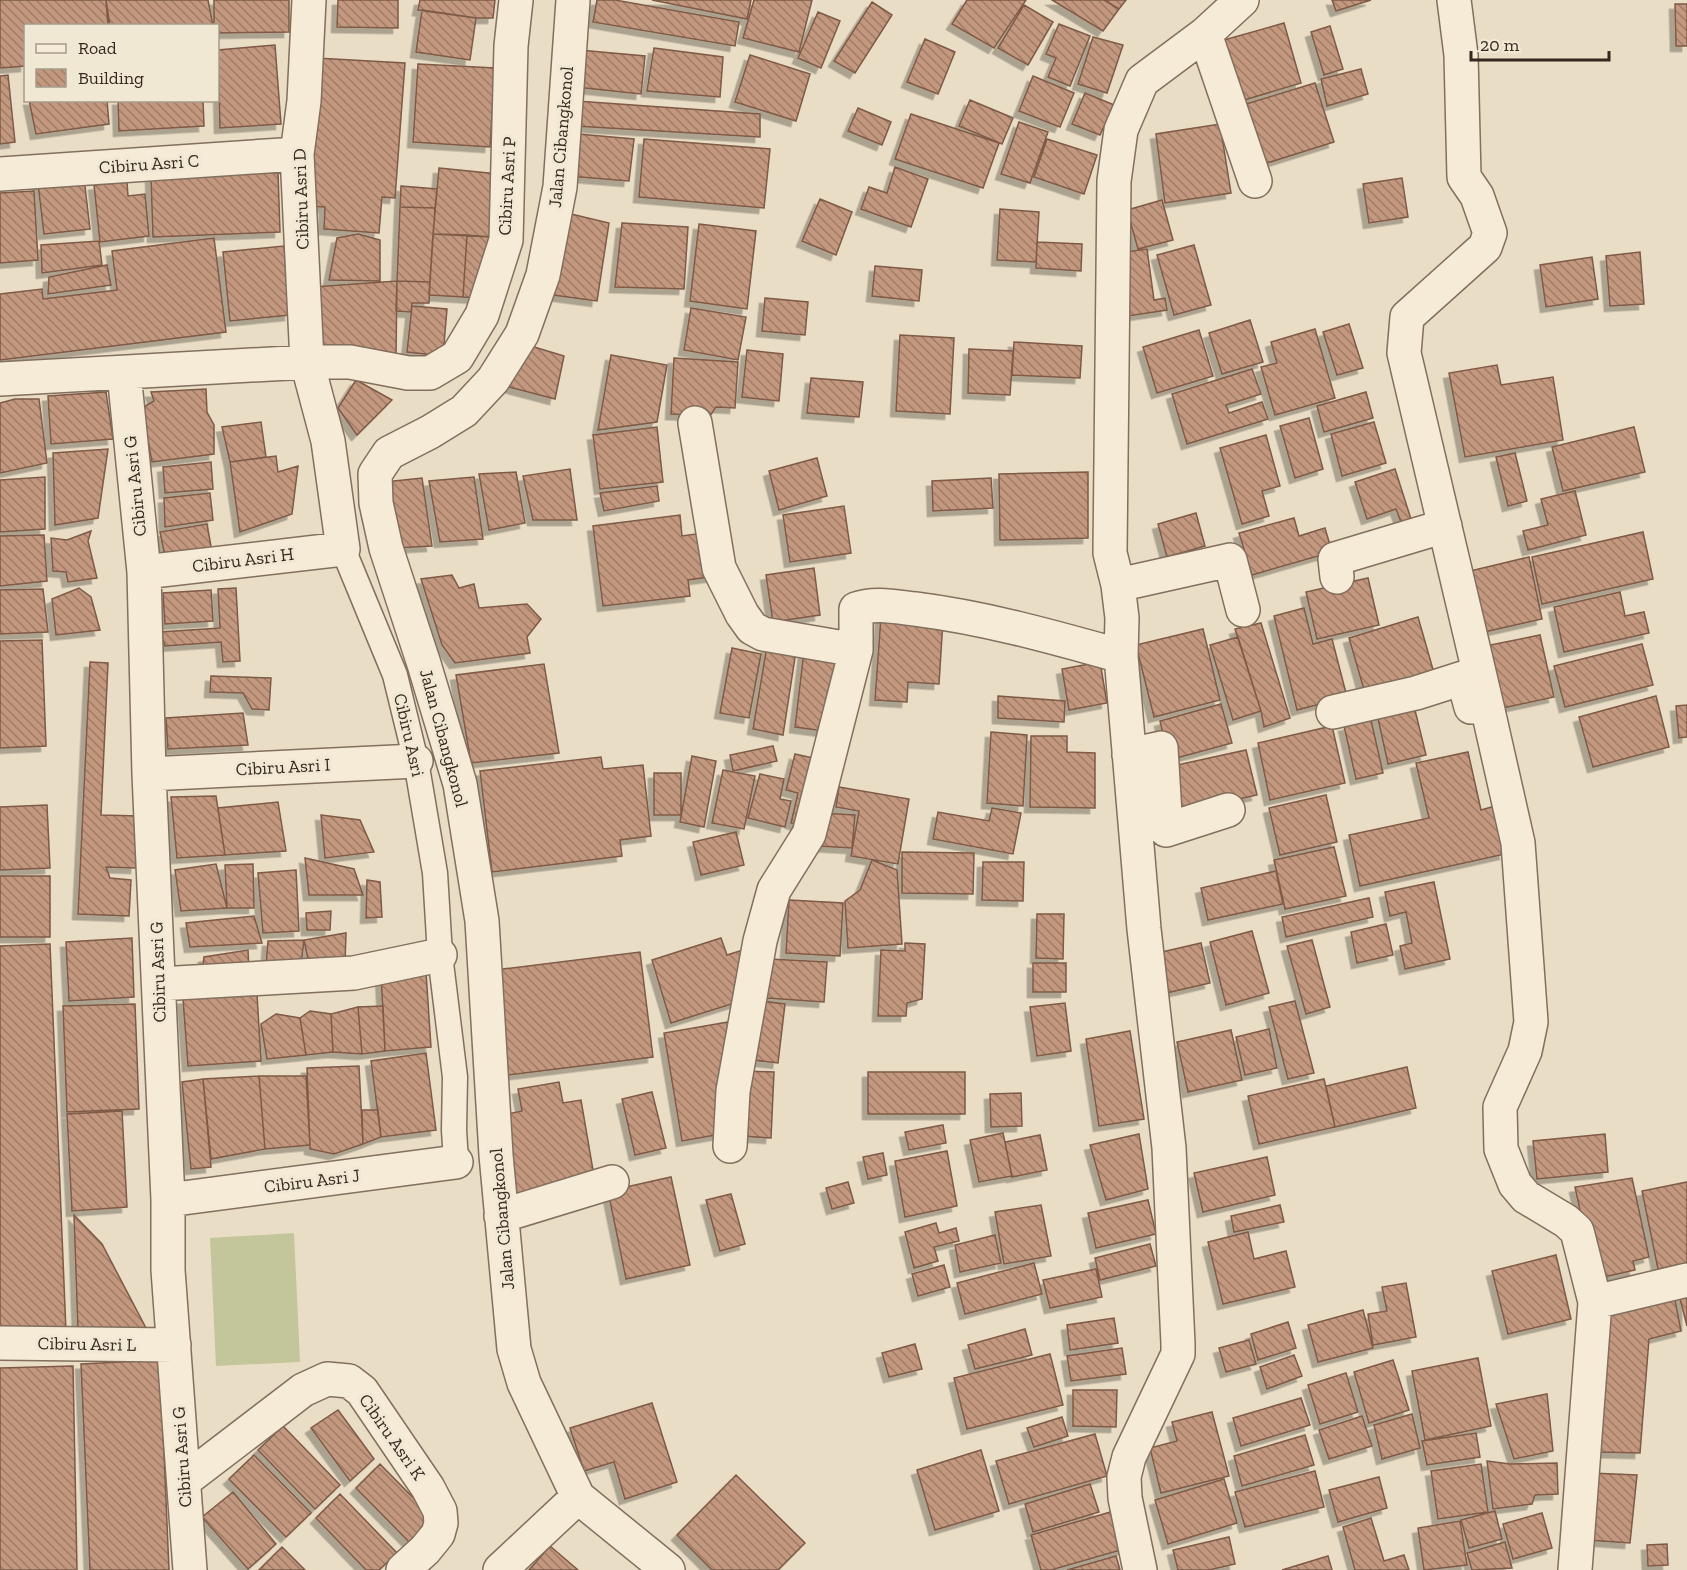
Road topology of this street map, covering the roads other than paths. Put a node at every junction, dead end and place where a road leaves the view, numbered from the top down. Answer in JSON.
{"nodes":[{"id":1,"x":309,"y":0,"type":"edge"},
{"id":2,"x":516,"y":0,"type":"edge"},
{"id":3,"x":573,"y":0,"type":"edge"},
{"id":4,"x":1242,"y":0,"type":"edge"},
{"id":5,"x":1454,"y":0,"type":"edge"},
{"id":6,"x":1204,"y":33,"type":"junction"},
{"id":7,"x":297,"y":154,"type":"junction"},
{"id":8,"x":0,"y":174,"type":"edge"},
{"id":9,"x":1255,"y":181,"type":"dead end"},
{"id":10,"x":307,"y":362,"type":"junction"},
{"id":11,"x":124,"y":374,"type":"junction"},
{"id":12,"x":0,"y":379,"type":"edge"},
{"id":13,"x":695,"y":423,"type":"dead end"},
{"id":14,"x":1444,"y":526,"type":"junction"},
{"id":15,"x":343,"y":549,"type":"junction"},
{"id":16,"x":144,"y":572,"type":"junction"},
{"id":17,"x":1338,"y":577,"type":"dead end"},
{"id":18,"x":1118,"y":585,"type":"junction"},
{"id":19,"x":1243,"y":610,"type":"dead end"},
{"id":20,"x":856,"y":650,"type":"junction"},
{"id":21,"x":1121,"y":656,"type":"junction"},
{"id":22,"x":1487,"y":706,"type":"junction"},
{"id":23,"x":1333,"y":712,"type":"dead end"},
{"id":24,"x":1129,"y":755,"type":"junction"},
{"id":25,"x":416,"y":760,"type":"junction"},
{"id":26,"x":150,"y":774,"type":"junction"},
{"id":27,"x":1228,"y":810,"type":"dead end"},
{"id":28,"x":440,"y":955,"type":"junction"},
{"id":29,"x":159,"y":984,"type":"junction"},
{"id":30,"x":730,"y":1146,"type":"dead end"},
{"id":31,"x":456,"y":1162,"type":"joint"},
{"id":32,"x":612,"y":1182,"type":"dead end"},
{"id":33,"x":168,"y":1200,"type":"junction"},
{"id":34,"x":501,"y":1216,"type":"junction"},
{"id":35,"x":1687,"y":1280,"type":"edge"},
{"id":36,"x":1595,"y":1302,"type":"junction"},
{"id":37,"x":0,"y":1343,"type":"edge"},
{"id":38,"x":174,"y":1345,"type":"junction"},
{"id":39,"x":184,"y":1481,"type":"junction"},
{"id":40,"x":578,"y":1497,"type":"junction"},
{"id":41,"x":190,"y":1570,"type":"edge"},
{"id":42,"x":403,"y":1570,"type":"edge"},
{"id":43,"x":500,"y":1570,"type":"edge"},
{"id":44,"x":668,"y":1570,"type":"edge"},
{"id":45,"x":1140,"y":1570,"type":"edge"},
{"id":46,"x":1575,"y":1570,"type":"edge"}],
"edges":[{"from":1,"to":7,"type":"street","name":"Cibiru Asri D"},
{"from":2,"to":10,"type":"street","name":"Cibiru Asri P"},
{"from":3,"to":34,"type":"street","name":"Jalan Cibangkonol"},
{"from":4,"to":6,"type":"street"},
{"from":5,"to":14,"type":"street"},
{"from":6,"to":9,"type":"street"},
{"from":6,"to":18,"type":"street"},
{"from":7,"to":8,"type":"street","name":"Cibiru Asri C"},
{"from":7,"to":10,"type":"street","name":"Cibiru Asri D"},
{"from":10,"to":11,"type":"street"},
{"from":10,"to":15,"type":"street","name":"Cibiru Asri"},
{"from":11,"to":12,"type":"street"},
{"from":11,"to":16,"type":"street","name":"Cibiru Asri G"},
{"from":13,"to":20,"type":"street"},
{"from":14,"to":17,"type":"street"},
{"from":14,"to":22,"type":"street"},
{"from":15,"to":16,"type":"street","name":"Cibiru Asri H"},
{"from":15,"to":25,"type":"lane","name":"Cibiru Asri"},
{"from":16,"to":26,"type":"street","name":"Cibiru Asri G"},
{"from":18,"to":19,"type":"street"},
{"from":18,"to":21,"type":"street"},
{"from":20,"to":21,"type":"street"},
{"from":20,"to":30,"type":"street"},
{"from":21,"to":24,"type":"street"},
{"from":22,"to":23,"type":"street"},
{"from":22,"to":36,"type":"street"},
{"from":24,"to":27,"type":"street"},
{"from":24,"to":45,"type":"street"},
{"from":25,"to":26,"type":"street","name":"Cibiru Asri I"},
{"from":25,"to":28,"type":"lane","name":"Cibiru Asri"},
{"from":26,"to":29,"type":"street","name":"Cibiru Asri G"},
{"from":28,"to":29,"type":"street"},
{"from":28,"to":31,"type":"lane","name":"Cibiru Asri"},
{"from":29,"to":33,"type":"street","name":"Cibiru Asri G"},
{"from":31,"to":33,"type":"street","name":"Cibiru Asri J"},
{"from":32,"to":34,"type":"street"},
{"from":33,"to":38,"type":"street","name":"Cibiru Asri G"},
{"from":34,"to":40,"type":"street","name":"Jalan Cibangkonol"},
{"from":35,"to":36,"type":"street"},
{"from":36,"to":46,"type":"street"},
{"from":37,"to":38,"type":"street","name":"Cibiru Asri L"},
{"from":38,"to":39,"type":"street","name":"Cibiru Asri G"},
{"from":39,"to":41,"type":"street","name":"Cibiru Asri G"},
{"from":39,"to":42,"type":"street","name":"Cibiru Asri K"},
{"from":40,"to":43,"type":"street"},
{"from":40,"to":44,"type":"street","name":"Jalan Cibangkonol"}]}
